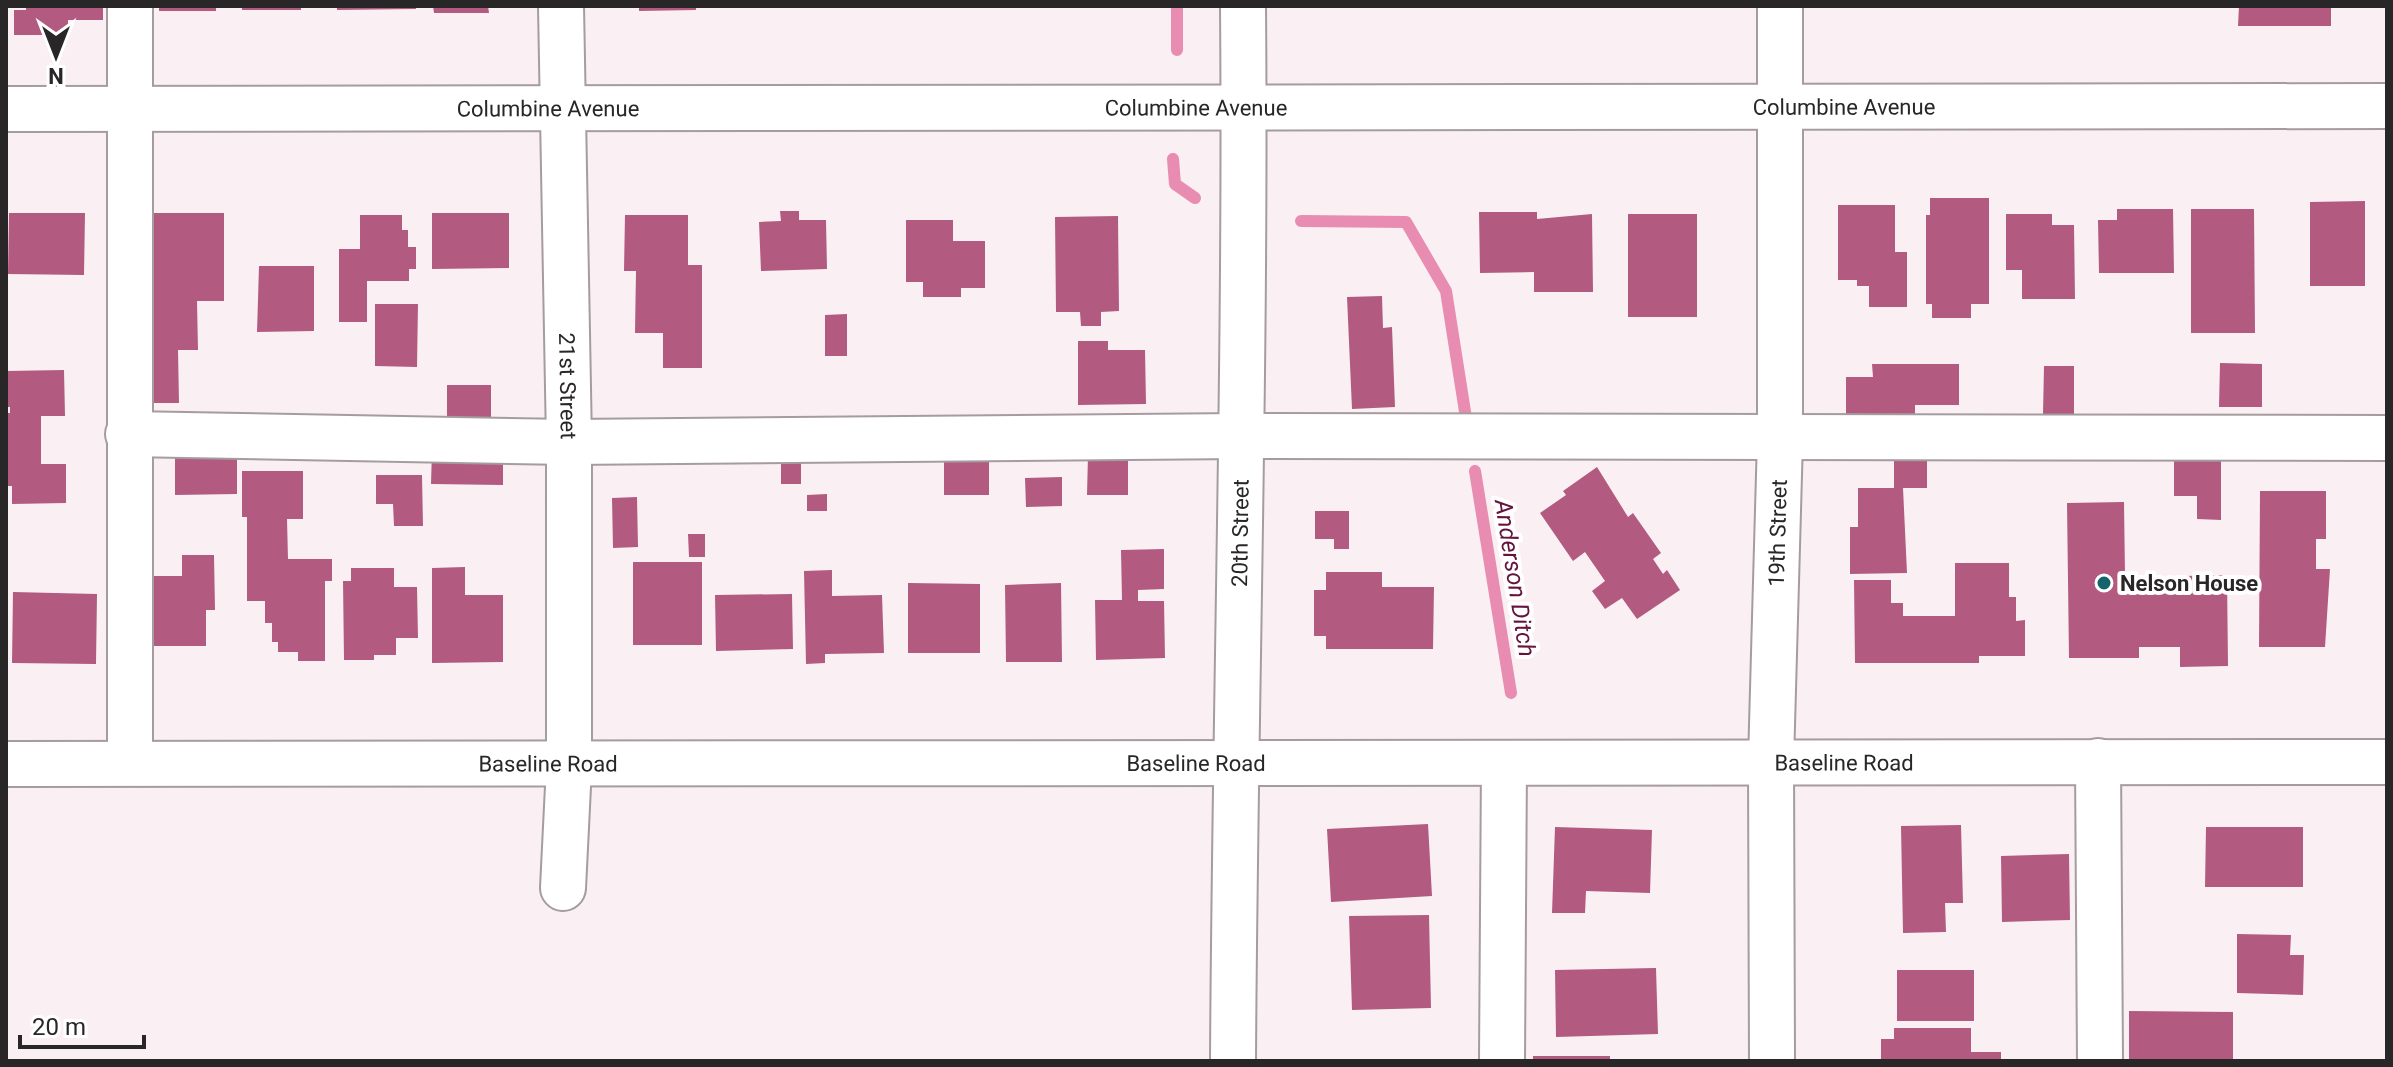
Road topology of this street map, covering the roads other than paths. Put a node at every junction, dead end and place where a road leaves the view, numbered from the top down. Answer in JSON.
{"nodes":[{"id":1,"x":130,"y":6,"type":"edge"},
{"id":2,"x":561,"y":6,"type":"edge"},
{"id":3,"x":1243,"y":6,"type":"edge"},
{"id":4,"x":1780,"y":6,"type":"edge"},
{"id":5,"x":2387,"y":106,"type":"edge"},
{"id":6,"x":561,"y":108,"type":"junction"},
{"id":7,"x":1244,"y":108,"type":"junction"},
{"id":8,"x":6,"y":109,"type":"edge"},
{"id":9,"x":131,"y":109,"type":"junction"},
{"id":10,"x":1780,"y":109,"type":"junction"},
{"id":11,"x":128,"y":434,"type":"junction"},
{"id":12,"x":1242,"y":436,"type":"junction"},
{"id":13,"x":2387,"y":438,"type":"edge"},
{"id":14,"x":1780,"y":439,"type":"junction"},
{"id":15,"x":569,"y":442,"type":"junction"},
{"id":16,"x":1771,"y":761,"type":"junction"},
{"id":17,"x":2098,"y":761,"type":"junction"},
{"id":18,"x":130,"y":762,"type":"junction"},
{"id":19,"x":1234,"y":762,"type":"junction"},
{"id":20,"x":2387,"y":762,"type":"edge"},
{"id":21,"x":1504,"y":763,"type":"junction"},
{"id":22,"x":6,"y":764,"type":"edge"},
{"id":23,"x":569,"y":766,"type":"junction"},
{"id":24,"x":563,"y":888,"type":"dead end"},
{"id":25,"x":1233,"y":1061,"type":"edge"},
{"id":26,"x":1502,"y":1061,"type":"edge"},
{"id":27,"x":1772,"y":1061,"type":"edge"},
{"id":28,"x":2100,"y":1061,"type":"edge"}],
"edges":[{"from":1,"to":9,"type":"street"},
{"from":2,"to":6,"type":"street","name":"21st Street"},
{"from":3,"to":7,"type":"street","name":"20th Street"},
{"from":4,"to":10,"type":"street","name":"19th Street"},
{"from":5,"to":10,"type":"street","name":"Columbine Avenue"},
{"from":6,"to":7,"type":"street","name":"Columbine Avenue"},
{"from":6,"to":9,"type":"street","name":"Columbine Avenue"},
{"from":6,"to":15,"type":"street","name":"21st Street"},
{"from":7,"to":10,"type":"street","name":"Columbine Avenue"},
{"from":7,"to":12,"type":"street","name":"20th Street"},
{"from":8,"to":9,"type":"street","name":"Columbine Avenue"},
{"from":9,"to":11,"type":"street"},
{"from":10,"to":14,"type":"street","name":"19th Street"},
{"from":11,"to":15,"type":"street"},
{"from":11,"to":18,"type":"street"},
{"from":12,"to":14,"type":"street"},
{"from":12,"to":15,"type":"street"},
{"from":12,"to":19,"type":"street","name":"20th Street"},
{"from":13,"to":14,"type":"street"},
{"from":14,"to":16,"type":"street","name":"19th Street"},
{"from":15,"to":23,"type":"street","name":"21st Street"},
{"from":16,"to":17,"type":"street","name":"Baseline Road"},
{"from":16,"to":21,"type":"street","name":"Baseline Road"},
{"from":16,"to":27,"type":"street","name":"19th Street"},
{"from":17,"to":20,"type":"street","name":"Baseline Road"},
{"from":17,"to":28,"type":"street"},
{"from":18,"to":22,"type":"street","name":"Baseline Road"},
{"from":18,"to":23,"type":"street","name":"Baseline Road"},
{"from":19,"to":21,"type":"street","name":"Baseline Road"},
{"from":19,"to":23,"type":"street","name":"Baseline Road"},
{"from":19,"to":25,"type":"street","name":"20th Street"},
{"from":21,"to":26,"type":"street"},
{"from":23,"to":24,"type":"street","name":"21st Street"}]}
